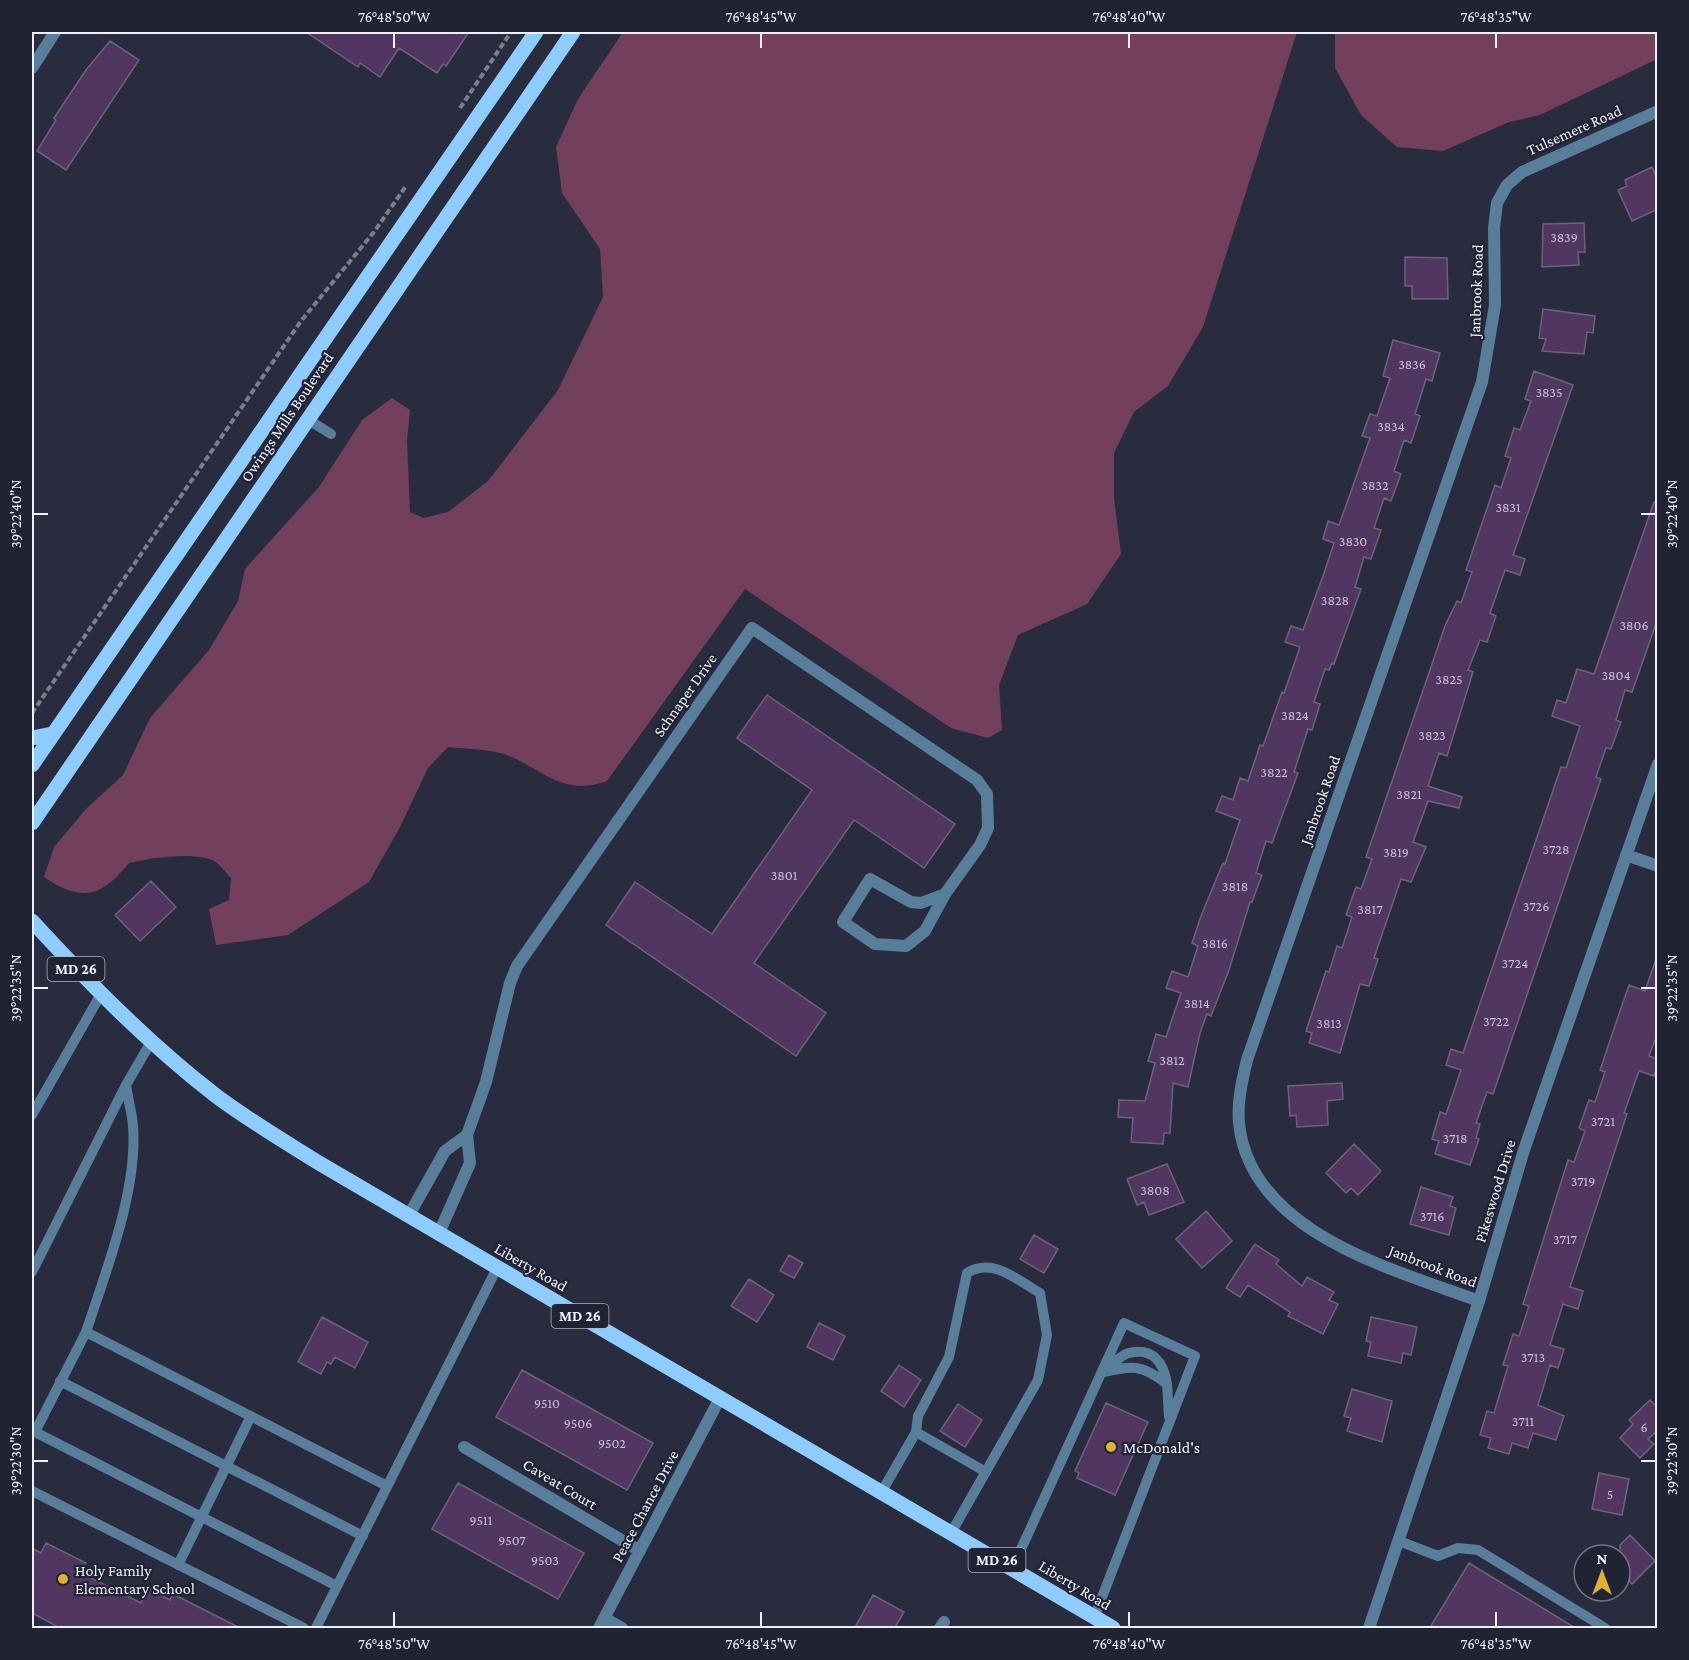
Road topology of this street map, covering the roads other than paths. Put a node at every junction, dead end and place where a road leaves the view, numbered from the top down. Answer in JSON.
{"nodes":[{"id":1,"x":55,"y":32,"type":"edge"},
{"id":2,"x":536,"y":32,"type":"edge"},
{"id":3,"x":573,"y":32,"type":"edge"},
{"id":4,"x":32,"y":68,"type":"edge"},
{"id":5,"x":1658,"y":111,"type":"edge"},
{"id":6,"x":1507,"y":185,"type":"joint"},
{"id":7,"x":306,"y":419,"type":"junction"},
{"id":8,"x":331,"y":434,"type":"dead end"},
{"id":9,"x":52,"y":734,"type":"junction"},
{"id":10,"x":32,"y":738,"type":"edge"},
{"id":11,"x":1658,"y":764,"type":"edge"},
{"id":12,"x":32,"y":765,"type":"edge"},
{"id":13,"x":32,"y":823,"type":"edge"},
{"id":14,"x":1626,"y":855,"type":"junction"},
{"id":15,"x":1658,"y":866,"type":"edge"},
{"id":16,"x":945,"y":894,"type":"junction"},
{"id":17,"x":32,"y":921,"type":"edge"},
{"id":18,"x":101,"y":994,"type":"junction"},
{"id":19,"x":152,"y":1042,"type":"junction"},
{"id":20,"x":126,"y":1085,"type":"junction"},
{"id":21,"x":32,"y":1115,"type":"edge"},
{"id":22,"x":467,"y":1135,"type":"junction"},
{"id":23,"x":409,"y":1215,"type":"junction"},
{"id":24,"x":439,"y":1233,"type":"junction"},
{"id":25,"x":497,"y":1268,"type":"junction"},
{"id":26,"x":32,"y":1272,"type":"edge"},
{"id":27,"x":1479,"y":1301,"type":"junction"},
{"id":28,"x":86,"y":1332,"type":"junction"},
{"id":29,"x":1101,"y":1373,"type":"junction"},
{"id":30,"x":60,"y":1381,"type":"junction"},
{"id":31,"x":720,"y":1398,"type":"junction"},
{"id":32,"x":251,"y":1416,"type":"junction"},
{"id":33,"x":1169,"y":1423,"type":"junction"},
{"id":34,"x":916,"y":1432,"type":"junction"},
{"id":35,"x":33,"y":1434,"type":"edge"},
{"id":36,"x":464,"y":1447,"type":"dead end"},
{"id":37,"x":226,"y":1466,"type":"junction"},
{"id":38,"x":986,"y":1472,"type":"junction"},
{"id":39,"x":387,"y":1486,"type":"junction"},
{"id":40,"x":32,"y":1491,"type":"edge"},
{"id":41,"x":881,"y":1492,"type":"junction"},
{"id":42,"x":201,"y":1517,"type":"junction"},
{"id":43,"x":951,"y":1533,"type":"junction"},
{"id":44,"x":363,"y":1536,"type":"junction"},
{"id":45,"x":1399,"y":1541,"type":"junction"},
{"id":46,"x":640,"y":1551,"type":"junction"},
{"id":47,"x":178,"y":1565,"type":"junction"},
{"id":48,"x":1012,"y":1569,"type":"junction"},
{"id":49,"x":337,"y":1586,"type":"junction"},
{"id":50,"x":1094,"y":1618,"type":"junction"},
{"id":51,"x":602,"y":1623,"type":"edge"},
{"id":52,"x":304,"y":1629,"type":"edge"},
{"id":53,"x":316,"y":1629,"type":"edge"},
{"id":54,"x":622,"y":1629,"type":"edge"},
{"id":55,"x":1113,"y":1629,"type":"edge"},
{"id":56,"x":1369,"y":1629,"type":"edge"},
{"id":57,"x":1605,"y":1629,"type":"edge"}],
"edges":[{"from":1,"to":4,"type":"street"},
{"from":2,"to":9,"type":"main road","name":"Owings Mills Boulevard"},
{"from":3,"to":7,"type":"main road","name":"Owings Mills Boulevard"},
{"from":5,"to":6,"type":"street","name":"Tulsemere Road"},
{"from":6,"to":27,"type":"street","name":"Janbrook Road"},
{"from":7,"to":8,"type":"lane"},
{"from":7,"to":13,"type":"main road","name":"Owings Mills Boulevard"},
{"from":9,"to":10,"type":"main road"},
{"from":9,"to":12,"type":"main road","name":"Owings Mills Boulevard"},
{"from":11,"to":14,"type":"street","name":"Pikeswood Drive"},
{"from":14,"to":15,"type":"street"},
{"from":14,"to":27,"type":"street","name":"Pikeswood Drive"},
{"from":16,"to":16,"type":"street","name":"Schnaper Drive"},
{"from":16,"to":22,"type":"street","name":"Schnaper Drive"},
{"from":17,"to":18,"type":"main road","name":"Liberty Road","number":"MD 26"},
{"from":18,"to":19,"type":"main road","name":"Liberty Road","number":"MD 26"},
{"from":18,"to":21,"type":"lane"},
{"from":19,"to":20,"type":"lane"},
{"from":19,"to":23,"type":"main road","name":"Liberty Road","number":"MD 26"},
{"from":20,"to":26,"type":"lane"},
{"from":20,"to":28,"type":"lane"},
{"from":22,"to":23,"type":"street"},
{"from":22,"to":24,"type":"street","name":"Schnaper Drive"},
{"from":23,"to":24,"type":"main road","name":"Liberty Road","number":"MD 26"},
{"from":24,"to":25,"type":"main road","name":"Liberty Road","number":"MD 26"},
{"from":25,"to":31,"type":"main road","name":"Liberty Road","number":"MD 26"},
{"from":25,"to":39,"type":"lane"},
{"from":27,"to":45,"type":"street","name":"Pikeswood Drive"},
{"from":28,"to":30,"type":"lane"},
{"from":28,"to":32,"type":"lane"},
{"from":29,"to":33,"type":"lane"},
{"from":29,"to":33,"type":"lane"},
{"from":29,"to":48,"type":"lane"},
{"from":30,"to":35,"type":"lane"},
{"from":30,"to":37,"type":"lane"},
{"from":31,"to":41,"type":"main road","name":"Liberty Road","number":"MD 26"},
{"from":31,"to":46,"type":"street","name":"Peace Chance Drive"},
{"from":32,"to":37,"type":"lane"},
{"from":32,"to":39,"type":"lane"},
{"from":33,"to":50,"type":"lane"},
{"from":34,"to":38,"type":"lane"},
{"from":34,"to":38,"type":"lane"},
{"from":34,"to":41,"type":"lane"},
{"from":35,"to":42,"type":"lane"},
{"from":36,"to":46,"type":"street","name":"Caveat Court"},
{"from":37,"to":42,"type":"lane"},
{"from":37,"to":44,"type":"lane"},
{"from":38,"to":43,"type":"lane"},
{"from":39,"to":44,"type":"lane"},
{"from":40,"to":47,"type":"lane"},
{"from":41,"to":43,"type":"main road","name":"Liberty Road","number":"MD 26"},
{"from":42,"to":47,"type":"lane"},
{"from":42,"to":49,"type":"lane"},
{"from":43,"to":48,"type":"main road","name":"Liberty Road","number":"MD 26"},
{"from":44,"to":49,"type":"lane"},
{"from":45,"to":56,"type":"street","name":"Pikeswood Drive"},
{"from":45,"to":57,"type":"lane"},
{"from":46,"to":51,"type":"street","name":"Peace Chance Drive"},
{"from":47,"to":52,"type":"lane"},
{"from":48,"to":50,"type":"main road","name":"Liberty Road","number":"MD 26"},
{"from":49,"to":53,"type":"lane"},
{"from":50,"to":55,"type":"main road","name":"Liberty Road","number":"MD 26"},
{"from":51,"to":54,"type":"street"}]}
